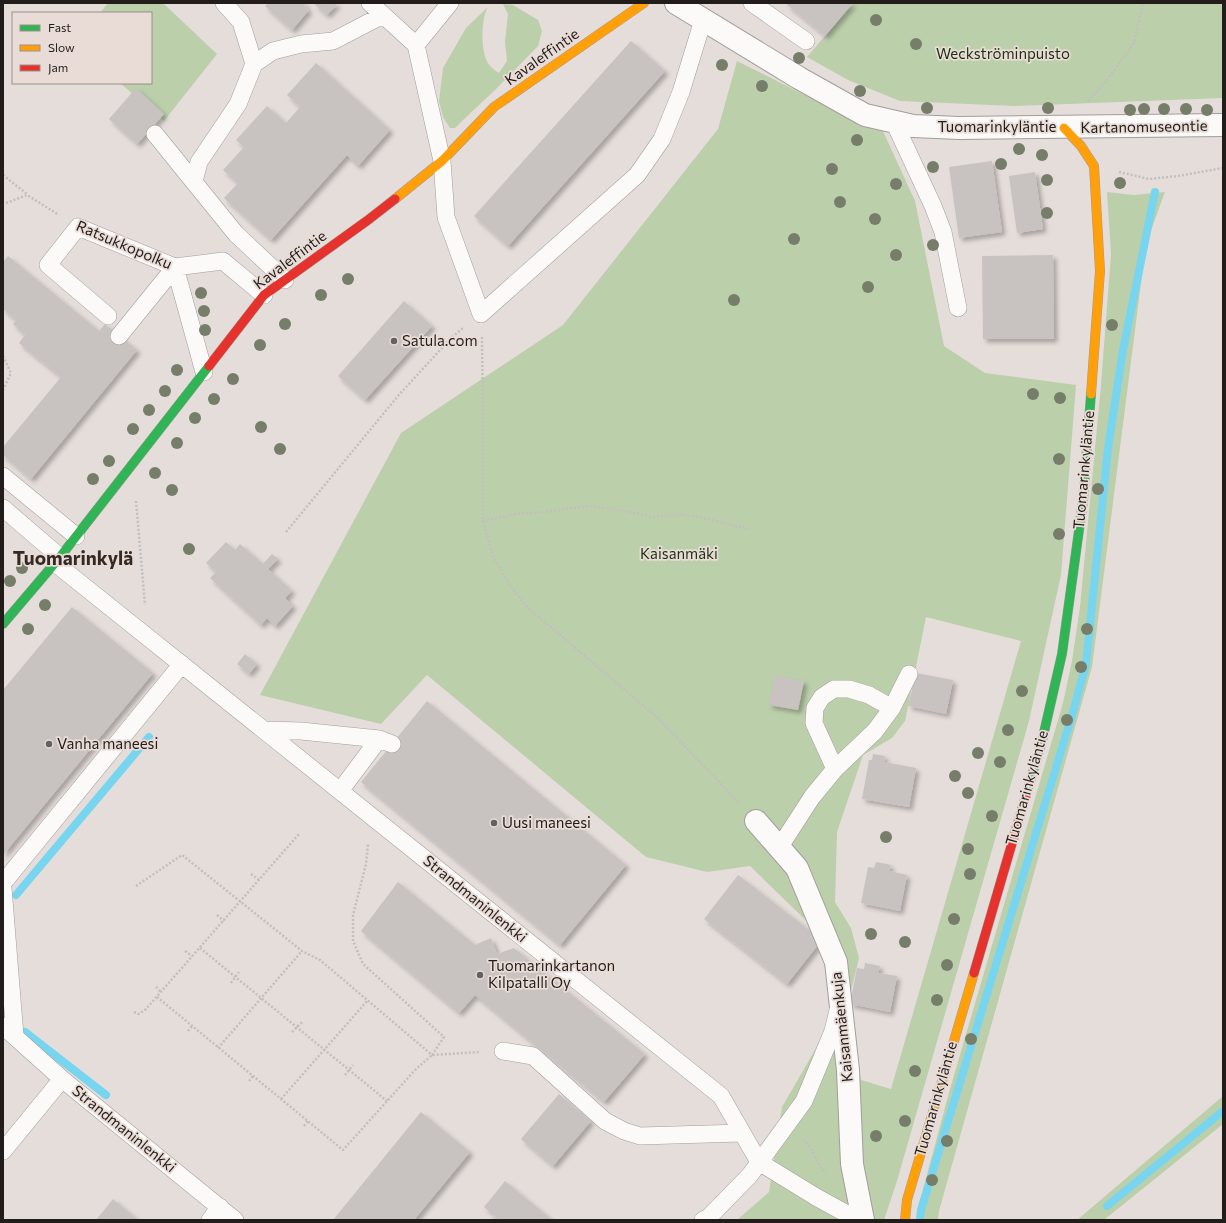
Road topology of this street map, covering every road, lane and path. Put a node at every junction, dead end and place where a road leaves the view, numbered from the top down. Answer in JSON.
{"nodes":[{"id":1,"x":224,"y":3,"type":"edge"},
{"id":2,"x":370,"y":3,"type":"edge"},
{"id":3,"x":450,"y":3,"type":"edge"},
{"id":4,"x":644,"y":3,"type":"edge"},
{"id":5,"x":676,"y":3,"type":"edge"},
{"id":6,"x":752,"y":3,"type":"edge"},
{"id":7,"x":1143,"y":3,"type":"edge"},
{"id":8,"x":383,"y":15,"type":"junction"},
{"id":9,"x":703,"y":20,"type":"junction"},
{"id":10,"x":806,"y":41,"type":"dead end"},
{"id":11,"x":416,"y":45,"type":"junction"},
{"id":12,"x":254,"y":64,"type":"junction"},
{"id":13,"x":894,"y":122,"type":"junction"},
{"id":14,"x":1223,"y":125,"type":"edge"},
{"id":15,"x":1064,"y":128,"type":"junction"},
{"id":16,"x":155,"y":134,"type":"dead end"},
{"id":17,"x":442,"y":161,"type":"junction"},
{"id":18,"x":1094,"y":166,"type":"junction"},
{"id":19,"x":1223,"y":168,"type":"edge"},
{"id":20,"x":3,"y":175,"type":"edge"},
{"id":21,"x":194,"y":181,"type":"junction"},
{"id":22,"x":27,"y":195,"type":"junction"},
{"id":23,"x":6,"y":203,"type":"dead end"},
{"id":24,"x":78,"y":227,"type":"junction"},
{"id":25,"x":175,"y":267,"type":"junction"},
{"id":26,"x":285,"y":280,"type":"junction"},
{"id":27,"x":264,"y":295,"type":"junction"},
{"id":28,"x":958,"y":308,"type":"dead end"},
{"id":29,"x":481,"y":314,"type":"junction"},
{"id":30,"x":108,"y":316,"type":"dead end"},
{"id":31,"x":119,"y":336,"type":"dead end"},
{"id":32,"x":3,"y":356,"type":"edge"},
{"id":33,"x":204,"y":372,"type":"junction"},
{"id":34,"x":3,"y":390,"type":"edge"},
{"id":35,"x":132,"y":464,"type":"junction"},
{"id":36,"x":3,"y":476,"type":"edge"},
{"id":37,"x":3,"y":508,"type":"edge"},
{"id":38,"x":483,"y":521,"type":"junction"},
{"id":39,"x":748,"y":528,"type":"dead end"},
{"id":40,"x":286,"y":532,"type":"dead end"},
{"id":41,"x":76,"y":536,"type":"junction"},
{"id":42,"x":58,"y":560,"type":"junction"},
{"id":43,"x":3,"y":624,"type":"edge"},
{"id":44,"x":148,"y":637,"type":"junction"},
{"id":45,"x":182,"y":664,"type":"junction"},
{"id":46,"x":908,"y":674,"type":"dead end"},
{"id":47,"x":892,"y":708,"type":"junction"},
{"id":48,"x":264,"y":730,"type":"junction"},
{"id":49,"x":835,"y":769,"type":"junction"},
{"id":50,"x":340,"y":791,"type":"junction"},
{"id":51,"x":372,"y":816,"type":"junction"},
{"id":52,"x":756,"y":820,"type":"joint"},
{"id":53,"x":299,"y":834,"type":"dead end"},
{"id":54,"x":779,"y":848,"type":"junction"},
{"id":55,"x":251,"y":874,"type":"dead end"},
{"id":56,"x":259,"y":880,"type":"junction"},
{"id":57,"x":3,"y":882,"type":"edge"},
{"id":58,"x":136,"y":886,"type":"dead end"},
{"id":59,"x":3,"y":888,"type":"edge"},
{"id":60,"x":240,"y":902,"type":"junction"},
{"id":61,"x":216,"y":915,"type":"dead end"},
{"id":62,"x":224,"y":920,"type":"junction"},
{"id":63,"x":200,"y":948,"type":"junction"},
{"id":64,"x":185,"y":951,"type":"dead end"},
{"id":65,"x":302,"y":951,"type":"junction"},
{"id":66,"x":192,"y":956,"type":"junction"},
{"id":67,"x":239,"y":972,"type":"dead end"},
{"id":68,"x":235,"y":977,"type":"junction"},
{"id":69,"x":231,"y":983,"type":"dead end"},
{"id":70,"x":156,"y":987,"type":"dead end"},
{"id":71,"x":162,"y":992,"type":"junction"},
{"id":72,"x":157,"y":997,"type":"junction"},
{"id":73,"x":261,"y":998,"type":"junction"},
{"id":74,"x":368,"y":1000,"type":"junction"},
{"id":75,"x":840,"y":1003,"type":"junction"},
{"id":76,"x":134,"y":1012,"type":"dead end"},
{"id":77,"x":302,"y":1022,"type":"dead end"},
{"id":78,"x":192,"y":1026,"type":"junction"},
{"id":79,"x":297,"y":1028,"type":"junction"},
{"id":80,"x":9,"y":1031,"type":"edge"},
{"id":81,"x":188,"y":1031,"type":"dead end"},
{"id":82,"x":292,"y":1032,"type":"dead end"},
{"id":83,"x":218,"y":1048,"type":"junction"},
{"id":84,"x":324,"y":1050,"type":"junction"},
{"id":85,"x":503,"y":1051,"type":"joint"},
{"id":86,"x":432,"y":1055,"type":"junction"},
{"id":87,"x":353,"y":1065,"type":"dead end"},
{"id":88,"x":349,"y":1070,"type":"junction"},
{"id":89,"x":345,"y":1075,"type":"dead end"},
{"id":90,"x":253,"y":1076,"type":"junction"},
{"id":91,"x":62,"y":1079,"type":"junction"},
{"id":92,"x":249,"y":1081,"type":"dead end"},
{"id":93,"x":281,"y":1099,"type":"junction"},
{"id":94,"x":387,"y":1101,"type":"junction"},
{"id":95,"x":308,"y":1121,"type":"junction"},
{"id":96,"x":304,"y":1126,"type":"dead end"},
{"id":97,"x":742,"y":1133,"type":"junction"},
{"id":98,"x":5,"y":1143,"type":"edge"},
{"id":99,"x":759,"y":1162,"type":"junction"},
{"id":100,"x":215,"y":1214,"type":"edge"},
{"id":101,"x":235,"y":1220,"type":"edge"},
{"id":102,"x":704,"y":1220,"type":"edge"},
{"id":103,"x":858,"y":1220,"type":"edge"},
{"id":104,"x":863,"y":1220,"type":"edge"},
{"id":105,"x":905,"y":1220,"type":"edge"}],
"edges":[{"from":1,"to":12,"type":"lane"},
{"from":2,"to":8,"type":"lane"},
{"from":3,"to":11,"type":"lane"},
{"from":4,"to":17,"type":"street","name":"Kavaleffintie"},
{"from":5,"to":9,"type":"street","name":"Tuomarinkyläntie"},
{"from":6,"to":10,"type":"lane"},
{"from":7,"to":15,"type":"path"},
{"from":8,"to":11,"type":"lane"},
{"from":8,"to":12,"type":"lane"},
{"from":9,"to":13,"type":"street","name":"Tuomarinkyläntie"},
{"from":9,"to":29,"type":"lane"},
{"from":11,"to":17,"type":"lane"},
{"from":12,"to":21,"type":"lane"},
{"from":13,"to":15,"type":"street","name":"Tuomarinkyläntie"},
{"from":13,"to":28,"type":"lane"},
{"from":14,"to":15,"type":"street","name":"Kartanomuseontie"},
{"from":15,"to":18,"type":"street","name":"Tuomarinkyläntie"},
{"from":16,"to":21,"type":"lane"},
{"from":17,"to":26,"type":"street","name":"Kavaleffintie"},
{"from":17,"to":29,"type":"lane"},
{"from":18,"to":19,"type":"path"},
{"from":18,"to":105,"type":"street","name":"Tuomarinkyläntie"},
{"from":20,"to":22,"type":"path","name":"Ratsukkopolku"},
{"from":21,"to":26,"type":"lane"},
{"from":22,"to":23,"type":"path"},
{"from":22,"to":24,"type":"path","name":"Ratsukkopolku"},
{"from":24,"to":25,"type":"lane","name":"Ratsukkopolku"},
{"from":24,"to":30,"type":"lane"},
{"from":25,"to":27,"type":"lane","name":"Ratsukkopolku"},
{"from":25,"to":31,"type":"lane"},
{"from":25,"to":33,"type":"lane"},
{"from":26,"to":27,"type":"street","name":"Kavaleffintie"},
{"from":27,"to":33,"type":"street","name":"Kavaleffintie"},
{"from":29,"to":38,"type":"path"},
{"from":29,"to":40,"type":"path"},
{"from":32,"to":34,"type":"path"},
{"from":33,"to":35,"type":"street","name":"Kavaleffintie"},
{"from":35,"to":41,"type":"street","name":"Kavaleffintie"},
{"from":35,"to":44,"type":"path"},
{"from":36,"to":41,"type":"lane"},
{"from":37,"to":42,"type":"lane","name":"Strandmaninlenkki"},
{"from":38,"to":39,"type":"path"},
{"from":38,"to":52,"type":"path"},
{"from":41,"to":42,"type":"street","name":"Kavaleffintie"},
{"from":42,"to":43,"type":"street","name":"Kavaleffintie"},
{"from":42,"to":44,"type":"lane","name":"Strandmaninlenkki"},
{"from":44,"to":45,"type":"lane","name":"Strandmaninlenkki"},
{"from":45,"to":48,"type":"lane","name":"Strandmaninlenkki"},
{"from":45,"to":57,"type":"lane"},
{"from":46,"to":47,"type":"lane"},
{"from":47,"to":49,"type":"lane"},
{"from":47,"to":49,"type":"lane"},
{"from":48,"to":50,"type":"lane","name":"Strandmaninlenkki"},
{"from":48,"to":50,"type":"lane"},
{"from":49,"to":54,"type":"lane"},
{"from":50,"to":51,"type":"lane","name":"Strandmaninlenkki"},
{"from":51,"to":86,"type":"path"},
{"from":51,"to":97,"type":"lane","name":"Strandmaninlenkki"},
{"from":52,"to":54,"type":"street","name":"Kaisanmäenkuja"},
{"from":53,"to":56,"type":"path"},
{"from":54,"to":75,"type":"street","name":"Kaisanmäenkuja"},
{"from":55,"to":56,"type":"path"},
{"from":56,"to":60,"type":"path"},
{"from":58,"to":60,"type":"path"},
{"from":59,"to":80,"type":"lane","name":"Strandmaninlenkki"},
{"from":60,"to":62,"type":"path"},
{"from":60,"to":65,"type":"path"},
{"from":61,"to":62,"type":"path"},
{"from":62,"to":63,"type":"path"},
{"from":63,"to":66,"type":"path"},
{"from":63,"to":68,"type":"path"},
{"from":64,"to":66,"type":"path"},
{"from":65,"to":73,"type":"path"},
{"from":65,"to":74,"type":"path"},
{"from":66,"to":71,"type":"path"},
{"from":67,"to":68,"type":"path"},
{"from":68,"to":69,"type":"path"},
{"from":68,"to":73,"type":"path"},
{"from":70,"to":71,"type":"path"},
{"from":71,"to":72,"type":"path"},
{"from":72,"to":76,"type":"path"},
{"from":72,"to":78,"type":"path"},
{"from":73,"to":79,"type":"path"},
{"from":73,"to":83,"type":"path"},
{"from":74,"to":84,"type":"path"},
{"from":74,"to":86,"type":"path"},
{"from":75,"to":99,"type":"lane"},
{"from":75,"to":104,"type":"street","name":"Kaisanmäenkuja"},
{"from":77,"to":79,"type":"path"},
{"from":78,"to":81,"type":"path"},
{"from":78,"to":83,"type":"path"},
{"from":79,"to":82,"type":"path"},
{"from":79,"to":84,"type":"path"},
{"from":80,"to":91,"type":"lane","name":"Strandmaninlenkki"},
{"from":83,"to":90,"type":"path"},
{"from":84,"to":88,"type":"path"},
{"from":84,"to":93,"type":"path"},
{"from":85,"to":86,"type":"path"},
{"from":85,"to":97,"type":"lane"},
{"from":86,"to":94,"type":"path"},
{"from":87,"to":88,"type":"path"},
{"from":88,"to":89,"type":"path"},
{"from":88,"to":94,"type":"path"},
{"from":90,"to":92,"type":"path"},
{"from":90,"to":93,"type":"path"},
{"from":91,"to":98,"type":"lane"},
{"from":91,"to":100,"type":"lane","name":"Strandmaninlenkki"},
{"from":93,"to":95,"type":"path"},
{"from":94,"to":95,"type":"path"},
{"from":95,"to":96,"type":"path"},
{"from":97,"to":99,"type":"lane","name":"Strandmaninlenkki"},
{"from":99,"to":102,"type":"lane"},
{"from":99,"to":103,"type":"lane"},
{"from":100,"to":101,"type":"lane","name":"Strandmaninlenkki"}]}
